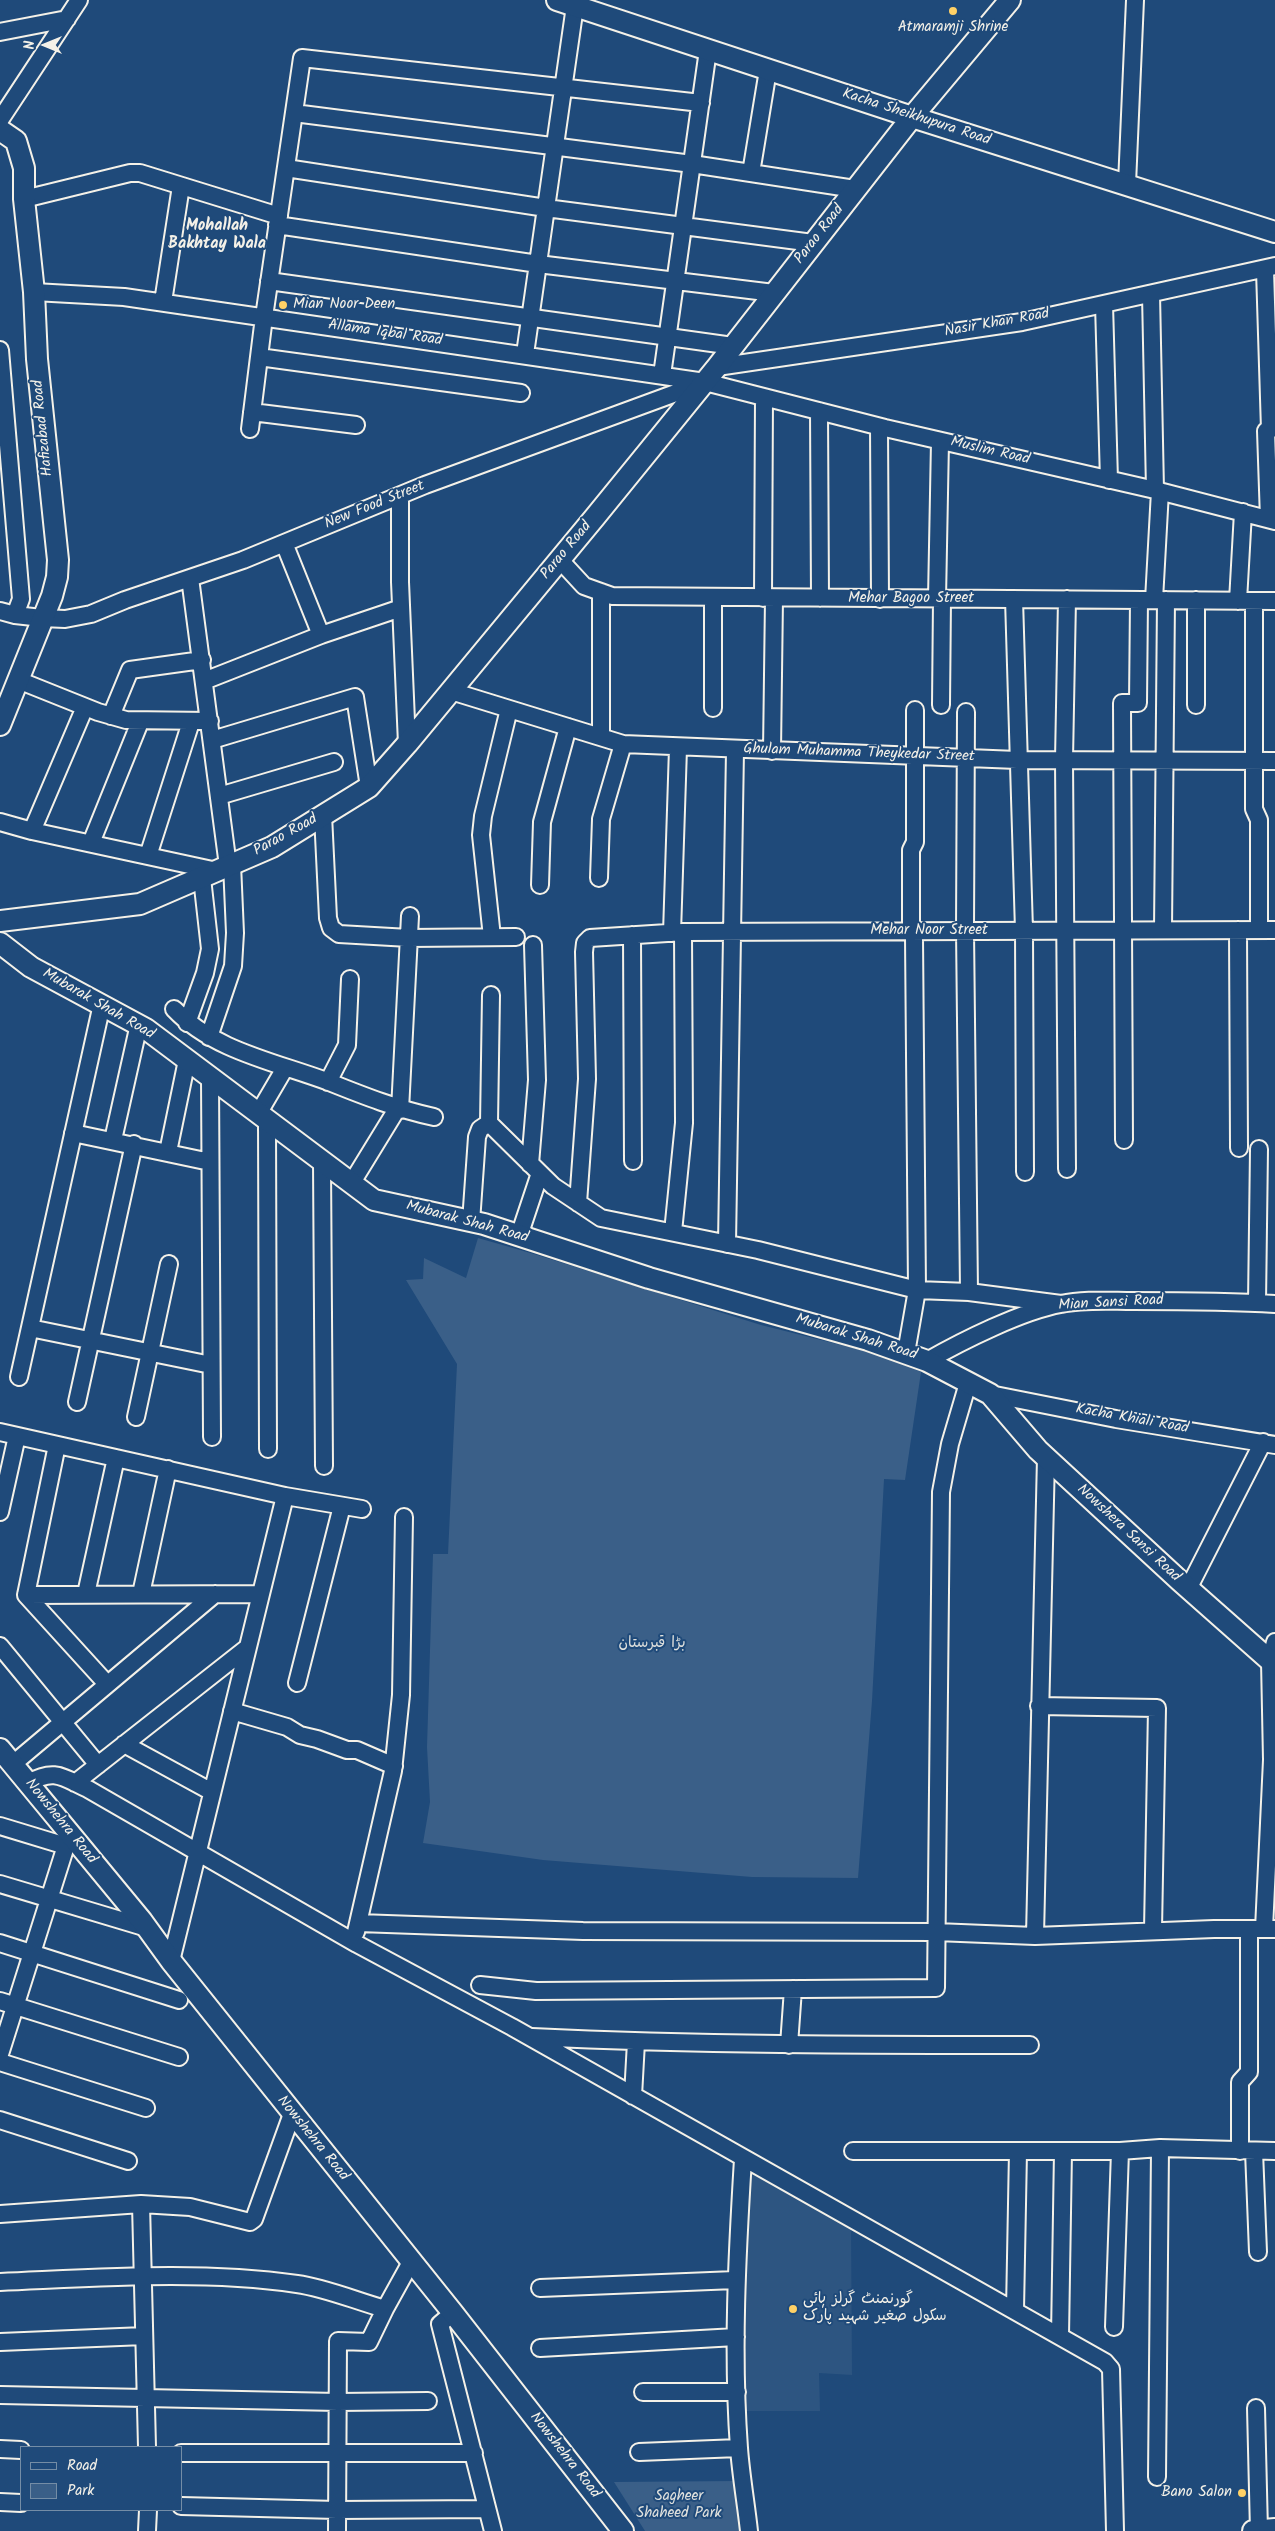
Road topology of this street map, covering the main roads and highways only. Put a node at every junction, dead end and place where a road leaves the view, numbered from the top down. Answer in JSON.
{"nodes":[{"id":1,"x":1010,"y":0,"type":"edge"},
{"id":2,"x":566,"y":3,"type":"edge"},
{"id":3,"x":912,"y":117,"type":"junction"},
{"id":4,"x":0,"y":130,"type":"edge"},
{"id":5,"x":1275,"y":232,"type":"edge"},
{"id":6,"x":0,"y":725,"type":"edge"},
{"id":7,"x":0,"y":921,"type":"edge"},
{"id":8,"x":0,"y":943,"type":"edge"},
{"id":9,"x":990,"y":1394,"type":"joint"},
{"id":10,"x":1273,"y":1656,"type":"edge"},
{"id":11,"x":0,"y":1748,"type":"edge"},
{"id":12,"x":1275,"y":2529,"type":"edge"},
{"id":13,"x":623,"y":2531,"type":"edge"},
{"id":14,"x":1254,"y":2531,"type":"edge"},
{"id":15,"x":1259,"y":2531,"type":"edge"}],
"edges":[{"from":1,"to":3,"type":"main road","name":"Parao Road"},
{"from":2,"to":3,"type":"main road","name":"Kacha Sheikhupura Road"},
{"from":3,"to":5,"type":"main road","name":"Kacha Sheikhupura Road"},
{"from":3,"to":7,"type":"main road","name":"Parao Road"},
{"from":4,"to":6,"type":"main road","name":"Hafizabad Road"},
{"from":8,"to":9,"type":"main road","name":"Mubarak Shah Road"},
{"from":9,"to":10,"type":"main road","name":"Nowshera Sansi Road"},
{"from":11,"to":13,"type":"main road","name":"Nowshehra Road"},
{"from":12,"to":15,"type":"main road"},
{"from":14,"to":15,"type":"main road"}]}
